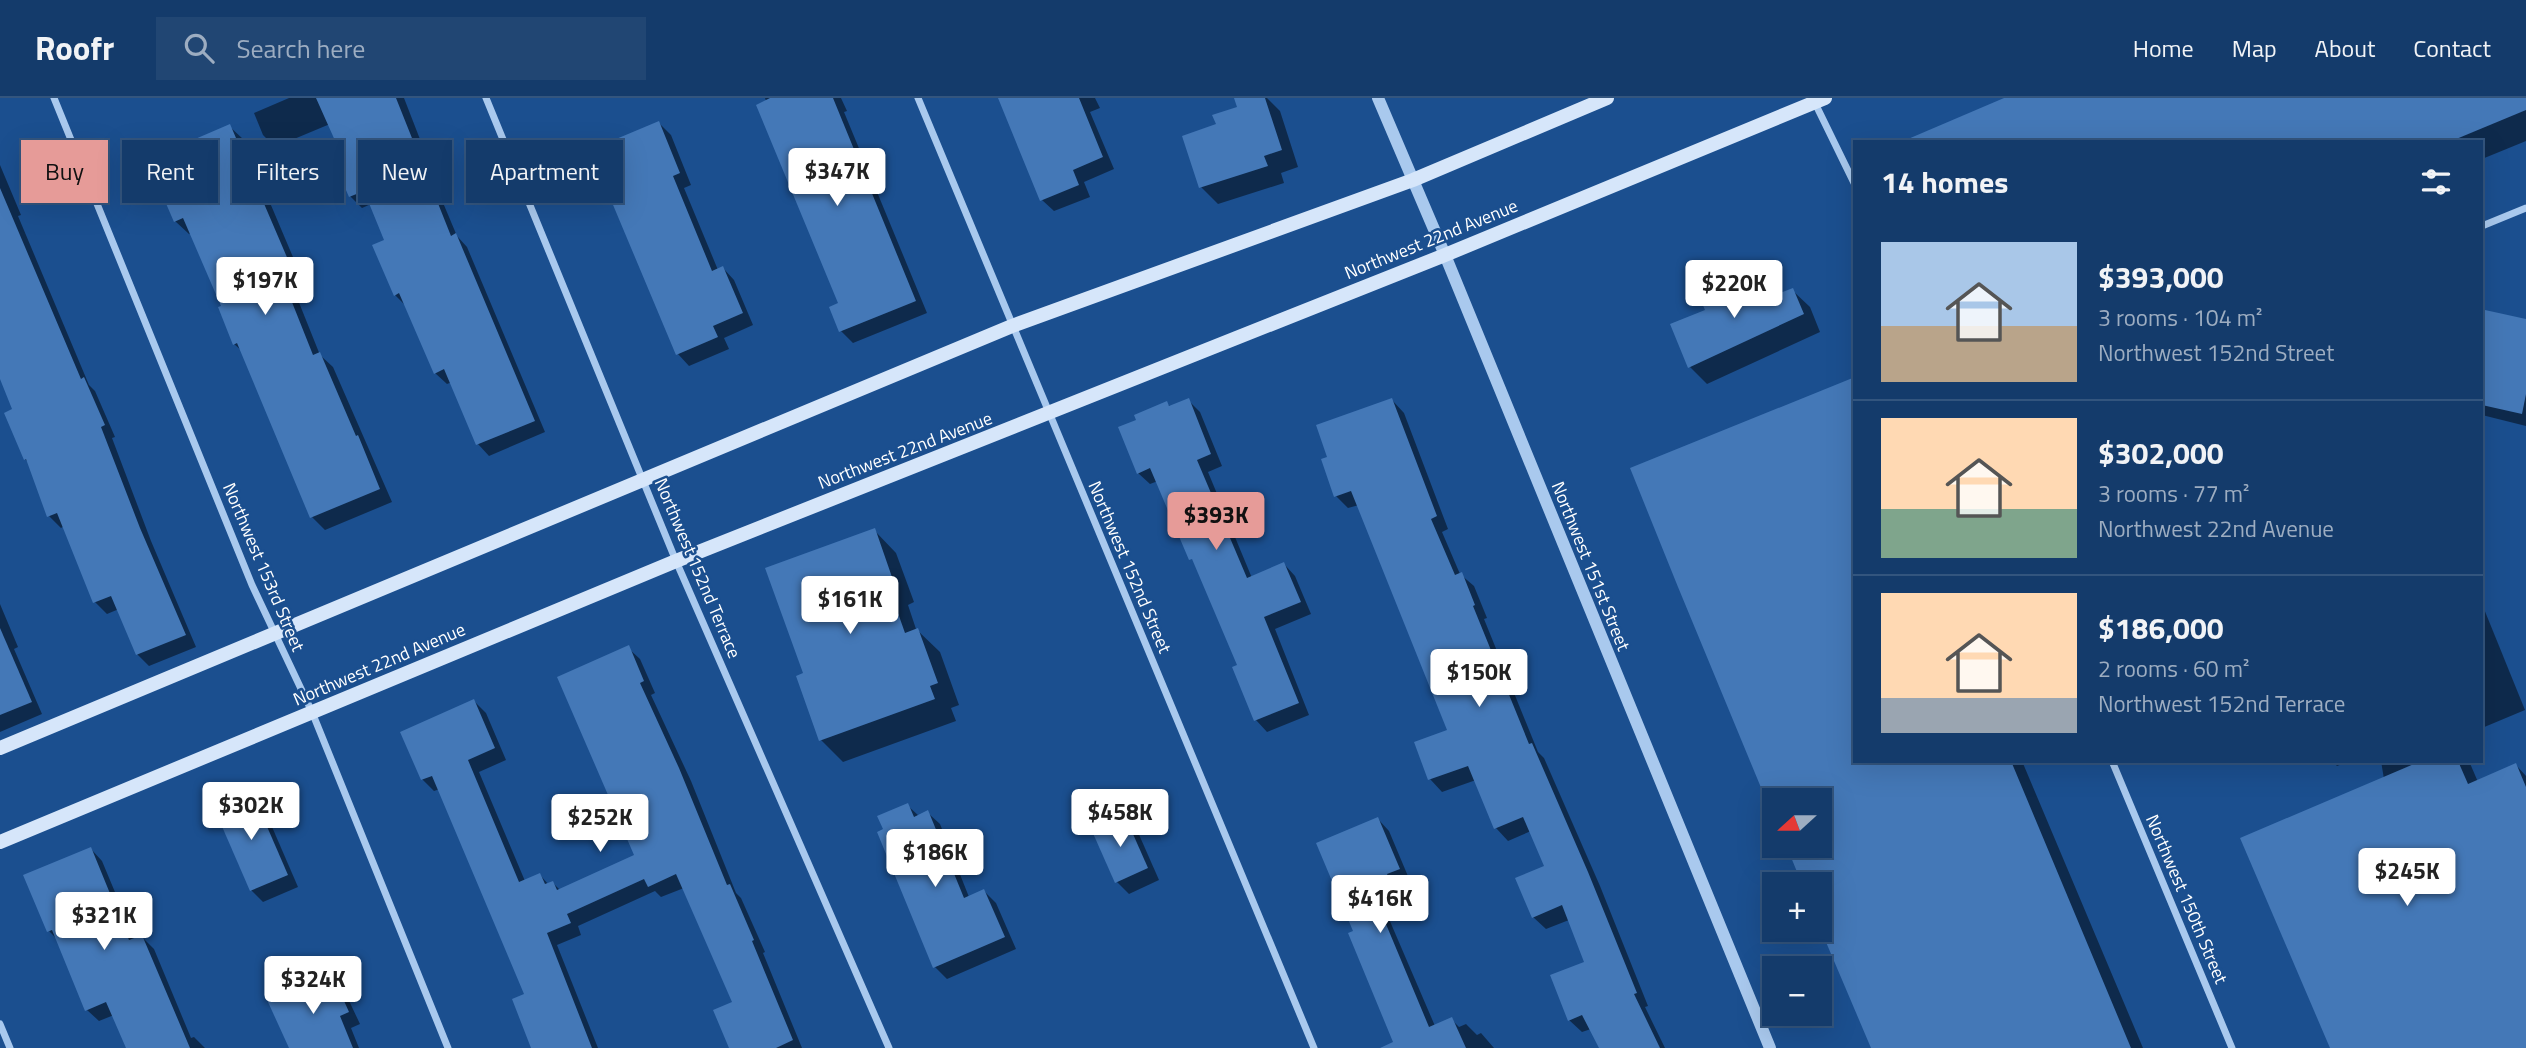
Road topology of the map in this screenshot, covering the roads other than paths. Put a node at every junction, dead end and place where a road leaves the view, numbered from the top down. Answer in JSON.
{"nodes":[{"id":1,"x":54,"y":98,"type":"edge"},
{"id":2,"x":486,"y":98,"type":"edge"},
{"id":3,"x":918,"y":98,"type":"edge"},
{"id":4,"x":1378,"y":98,"type":"edge"},
{"id":5,"x":1607,"y":98,"type":"edge"},
{"id":6,"x":1817,"y":99,"type":"edge"},
{"id":7,"x":1413,"y":180,"type":"junction"},
{"id":8,"x":1853,"y":180,"type":"edge"},
{"id":9,"x":2526,"y":208,"type":"edge"},
{"id":10,"x":2483,"y":226,"type":"edge"},
{"id":11,"x":1445,"y":255,"type":"junction"},
{"id":12,"x":1012,"y":326,"type":"junction"},
{"id":13,"x":1049,"y":414,"type":"junction"},
{"id":14,"x":643,"y":480,"type":"junction"},
{"id":15,"x":677,"y":561,"type":"junction"},
{"id":16,"x":275,"y":634,"type":"junction"},
{"id":17,"x":312,"y":712,"type":"junction"},
{"id":18,"x":0,"y":748,"type":"edge"},
{"id":19,"x":2113,"y":763,"type":"edge"},
{"id":20,"x":0,"y":842,"type":"edge"},
{"id":21,"x":0,"y":1024,"type":"edge"},
{"id":22,"x":10,"y":1048,"type":"edge"},
{"id":23,"x":448,"y":1048,"type":"edge"},
{"id":24,"x":889,"y":1048,"type":"edge"},
{"id":25,"x":1314,"y":1048,"type":"edge"},
{"id":26,"x":1770,"y":1048,"type":"edge"},
{"id":27,"x":2232,"y":1048,"type":"edge"}],
"edges":[{"from":1,"to":16,"type":"street","name":"Northwest 153rd Street"},
{"from":2,"to":14,"type":"street","name":"Northwest 152nd Terrace"},
{"from":3,"to":12,"type":"street","name":"Northwest 152nd Street"},
{"from":4,"to":7,"type":"street","name":"Northwest 151st Street"},
{"from":5,"to":7,"type":"main road"},
{"from":6,"to":8,"type":"street"},
{"from":6,"to":11,"type":"main road","name":"Northwest 22nd Avenue"},
{"from":7,"to":11,"type":"street","name":"Northwest 151st Street"},
{"from":7,"to":12,"type":"main road"},
{"from":9,"to":10,"type":"street"},
{"from":11,"to":13,"type":"main road","name":"Northwest 22nd Avenue"},
{"from":11,"to":26,"type":"street","name":"Northwest 151st Street"},
{"from":12,"to":13,"type":"street","name":"Northwest 152nd Street"},
{"from":12,"to":14,"type":"main road"},
{"from":13,"to":15,"type":"main road","name":"Northwest 22nd Avenue"},
{"from":13,"to":25,"type":"street","name":"Northwest 152nd Street"},
{"from":14,"to":15,"type":"street","name":"Northwest 152nd Terrace"},
{"from":14,"to":16,"type":"main road"},
{"from":15,"to":17,"type":"main road","name":"Northwest 22nd Avenue"},
{"from":15,"to":24,"type":"street","name":"Northwest 152nd Terrace"},
{"from":16,"to":17,"type":"street","name":"Northwest 153rd Street"},
{"from":16,"to":18,"type":"main road"},
{"from":17,"to":20,"type":"main road","name":"Northwest 22nd Avenue"},
{"from":17,"to":23,"type":"street","name":"Northwest 153rd Street"},
{"from":19,"to":27,"type":"street","name":"Northwest 150th Street"},
{"from":21,"to":22,"type":"street"}]}
